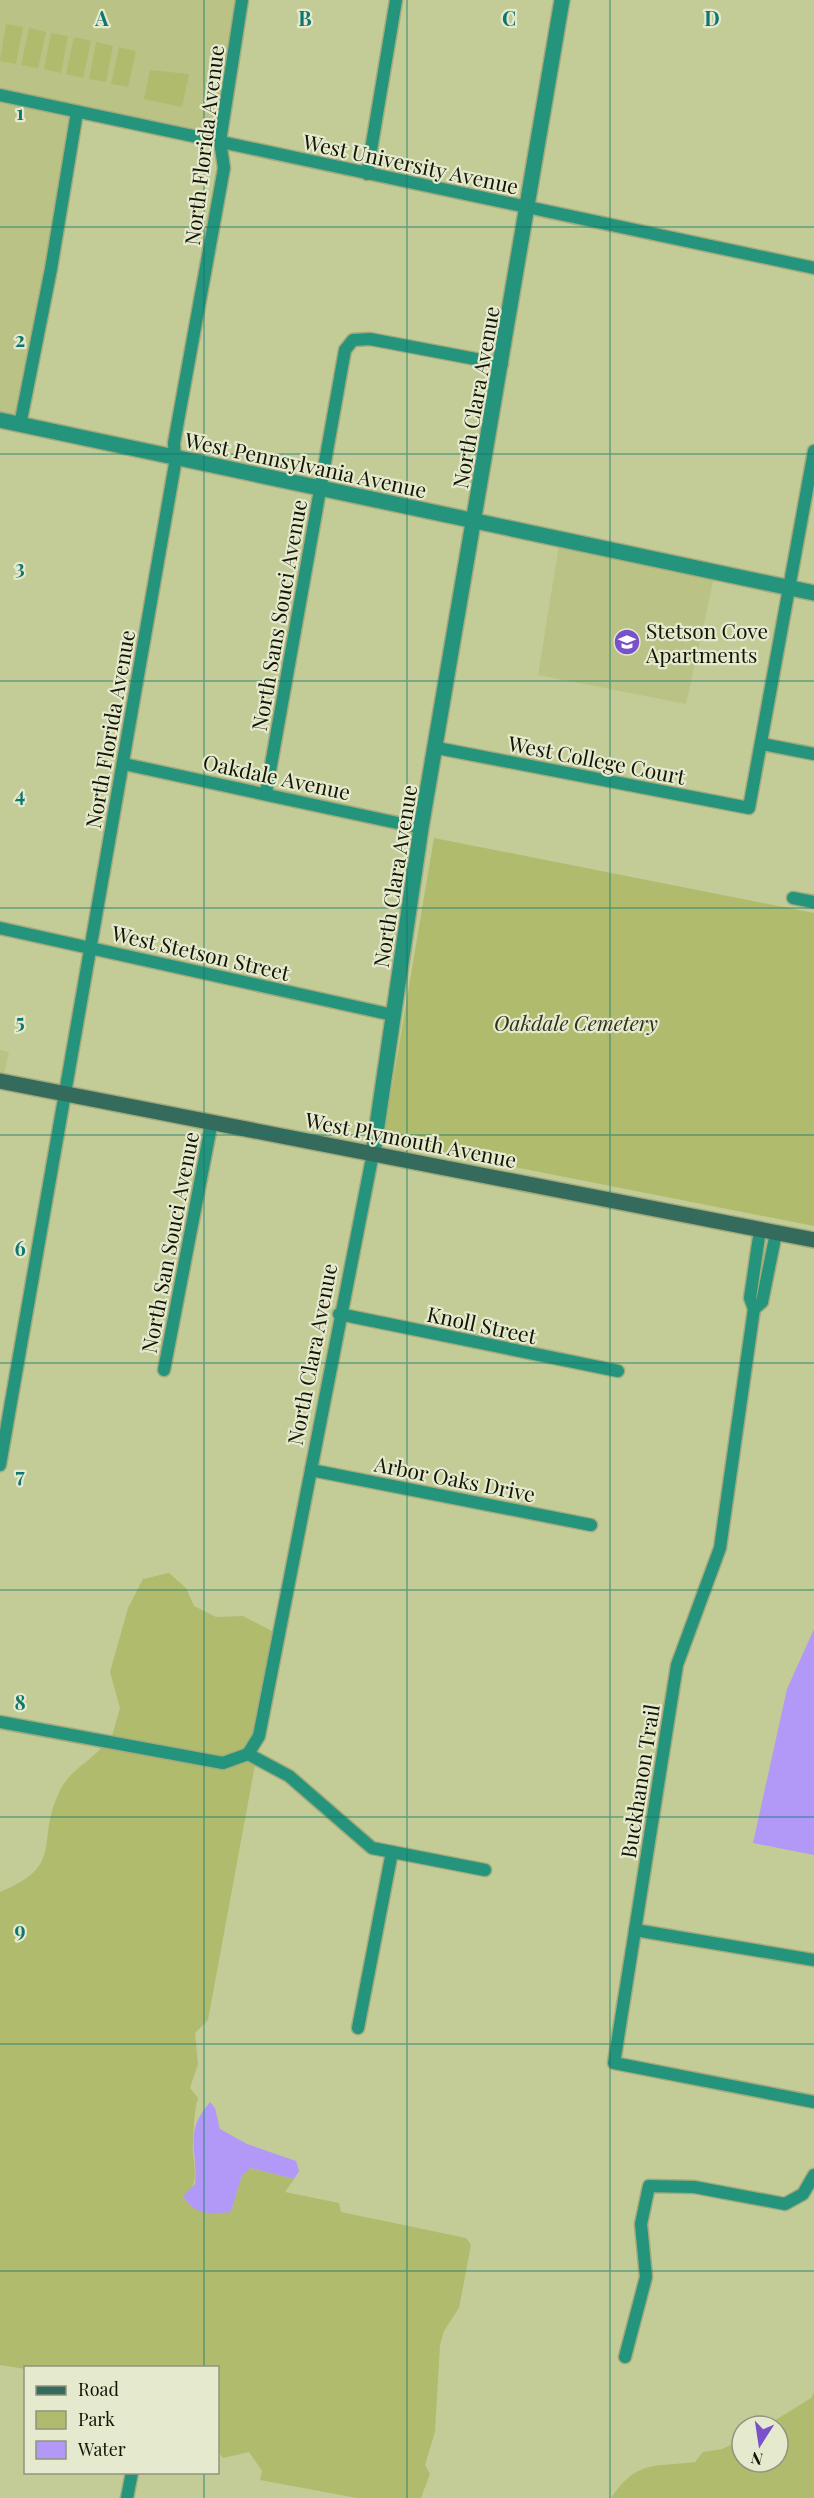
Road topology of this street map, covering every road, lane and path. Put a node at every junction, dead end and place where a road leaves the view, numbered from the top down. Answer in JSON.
{"nodes":[{"id":1,"x":242,"y":0,"type":"edge"},
{"id":2,"x":396,"y":0,"type":"edge"},
{"id":3,"x":562,"y":0,"type":"edge"},
{"id":4,"x":0,"y":95,"type":"edge"},
{"id":5,"x":77,"y":112,"type":"junction"},
{"id":6,"x":220,"y":141,"type":"junction"},
{"id":7,"x":367,"y":174,"type":"junction"},
{"id":8,"x":528,"y":208,"type":"junction"},
{"id":9,"x":814,"y":268,"type":"edge"},
{"id":10,"x":502,"y":364,"type":"junction"},
{"id":11,"x":0,"y":420,"type":"edge"},
{"id":12,"x":20,"y":425,"type":"junction"},
{"id":13,"x":814,"y":451,"type":"edge"},
{"id":14,"x":173,"y":457,"type":"junction"},
{"id":15,"x":320,"y":488,"type":"junction"},
{"id":16,"x":476,"y":521,"type":"junction"},
{"id":17,"x":788,"y":587,"type":"junction"},
{"id":18,"x":814,"y":592,"type":"edge"},
{"id":19,"x":762,"y":744,"type":"junction"},
{"id":20,"x":437,"y":748,"type":"junction"},
{"id":21,"x":814,"y":754,"type":"edge"},
{"id":22,"x":124,"y":764,"type":"junction"},
{"id":23,"x":266,"y":793,"type":"junction"},
{"id":24,"x":422,"y":828,"type":"junction"},
{"id":25,"x":793,"y":898,"type":"dead end"},
{"id":26,"x":814,"y":902,"type":"edge"},
{"id":27,"x":0,"y":928,"type":"edge"},
{"id":28,"x":91,"y":947,"type":"junction"},
{"id":29,"x":393,"y":1015,"type":"junction"},
{"id":30,"x":0,"y":1081,"type":"edge"},
{"id":31,"x":67,"y":1093,"type":"junction"},
{"id":32,"x":212,"y":1121,"type":"junction"},
{"id":33,"x":372,"y":1153,"type":"junction"},
{"id":34,"x":760,"y":1230,"type":"junction"},
{"id":35,"x":776,"y":1233,"type":"junction"},
{"id":36,"x":814,"y":1240,"type":"edge"},
{"id":37,"x":754,"y":1309,"type":"junction"},
{"id":38,"x":339,"y":1314,"type":"junction"},
{"id":39,"x":164,"y":1370,"type":"dead end"},
{"id":40,"x":618,"y":1371,"type":"dead end"},
{"id":41,"x":0,"y":1465,"type":"edge"},
{"id":42,"x":311,"y":1470,"type":"junction"},
{"id":43,"x":591,"y":1525,"type":"dead end"},
{"id":44,"x":0,"y":1722,"type":"edge"},
{"id":45,"x":248,"y":1754,"type":"junction"},
{"id":46,"x":392,"y":1852,"type":"junction"},
{"id":47,"x":485,"y":1870,"type":"dead end"},
{"id":48,"x":635,"y":1930,"type":"junction"},
{"id":49,"x":814,"y":1960,"type":"edge"},
{"id":50,"x":358,"y":2028,"type":"dead end"},
{"id":51,"x":814,"y":2102,"type":"edge"},
{"id":52,"x":814,"y":2175,"type":"edge"},
{"id":53,"x":625,"y":2357,"type":"dead end"},
{"id":54,"x":132,"y":2474,"type":"edge"},
{"id":55,"x":127,"y":2498,"type":"edge"}],
"edges":[{"from":1,"to":6,"type":"street","name":"North Florida Avenue"},
{"from":2,"to":7,"type":"street"},
{"from":3,"to":8,"type":"street","name":"North Clara Avenue"},
{"from":4,"to":5,"type":"street","name":"West University Avenue"},
{"from":5,"to":6,"type":"street","name":"West University Avenue"},
{"from":5,"to":12,"type":"street"},
{"from":6,"to":7,"type":"street","name":"West University Avenue"},
{"from":6,"to":14,"type":"street","name":"North Florida Avenue"},
{"from":7,"to":8,"type":"street","name":"West University Avenue"},
{"from":8,"to":9,"type":"street","name":"West University Avenue"},
{"from":8,"to":10,"type":"street","name":"North Clara Avenue"},
{"from":10,"to":15,"type":"street","name":"North Sans Souci Avenue"},
{"from":10,"to":16,"type":"street","name":"North Clara Avenue"},
{"from":11,"to":12,"type":"street","name":"West Pennsylvania Avenue"},
{"from":12,"to":14,"type":"street","name":"West Pennsylvania Avenue"},
{"from":13,"to":17,"type":"street"},
{"from":14,"to":15,"type":"street","name":"West Pennsylvania Avenue"},
{"from":14,"to":22,"type":"street","name":"North Florida Avenue"},
{"from":15,"to":16,"type":"street","name":"West Pennsylvania Avenue"},
{"from":15,"to":23,"type":"street","name":"North Sans Souci Avenue"},
{"from":16,"to":17,"type":"street","name":"West Pennsylvania Avenue"},
{"from":16,"to":20,"type":"street","name":"North Clara Avenue"},
{"from":17,"to":18,"type":"street","name":"West Pennsylvania Avenue"},
{"from":17,"to":19,"type":"street"},
{"from":19,"to":20,"type":"street","name":"West College Court"},
{"from":19,"to":21,"type":"street"},
{"from":20,"to":24,"type":"street","name":"North Clara Avenue"},
{"from":22,"to":23,"type":"street","name":"Oakdale Avenue"},
{"from":22,"to":28,"type":"street","name":"North Florida Avenue"},
{"from":23,"to":24,"type":"street","name":"Oakdale Avenue"},
{"from":24,"to":29,"type":"street","name":"North Clara Avenue"},
{"from":25,"to":26,"type":"street"},
{"from":27,"to":28,"type":"street","name":"West Stetson Street"},
{"from":28,"to":29,"type":"street","name":"West Stetson Street"},
{"from":28,"to":31,"type":"street","name":"North Florida Avenue"},
{"from":29,"to":33,"type":"street","name":"North Clara Avenue"},
{"from":30,"to":31,"type":"main road","name":"West Plymouth Avenue"},
{"from":31,"to":32,"type":"main road","name":"West Plymouth Avenue"},
{"from":31,"to":41,"type":"street","name":"North Florida Avenue"},
{"from":32,"to":33,"type":"main road","name":"West Plymouth Avenue"},
{"from":32,"to":39,"type":"street","name":"North San Souci Avenue"},
{"from":33,"to":34,"type":"main road","name":"West Plymouth Avenue"},
{"from":33,"to":38,"type":"street","name":"North Clara Avenue"},
{"from":34,"to":35,"type":"main road","name":"West Plymouth Avenue"},
{"from":34,"to":37,"type":"street","name":"Buckhanon Trail"},
{"from":35,"to":36,"type":"main road","name":"West Plymouth Avenue"},
{"from":35,"to":37,"type":"street","name":"Buckhanon Trail"},
{"from":37,"to":48,"type":"street","name":"Buckhanon Trail"},
{"from":38,"to":40,"type":"street","name":"Knoll Street"},
{"from":38,"to":42,"type":"street","name":"North Clara Avenue"},
{"from":42,"to":43,"type":"street","name":"Arbor Oaks Drive"},
{"from":42,"to":45,"type":"street","name":"North Clara Avenue"},
{"from":44,"to":45,"type":"street"},
{"from":45,"to":46,"type":"street"},
{"from":46,"to":47,"type":"street"},
{"from":46,"to":50,"type":"street"},
{"from":48,"to":49,"type":"street"},
{"from":48,"to":51,"type":"street","name":"Buckhanon Trail"},
{"from":52,"to":53,"type":"street"},
{"from":54,"to":55,"type":"street"}]}
